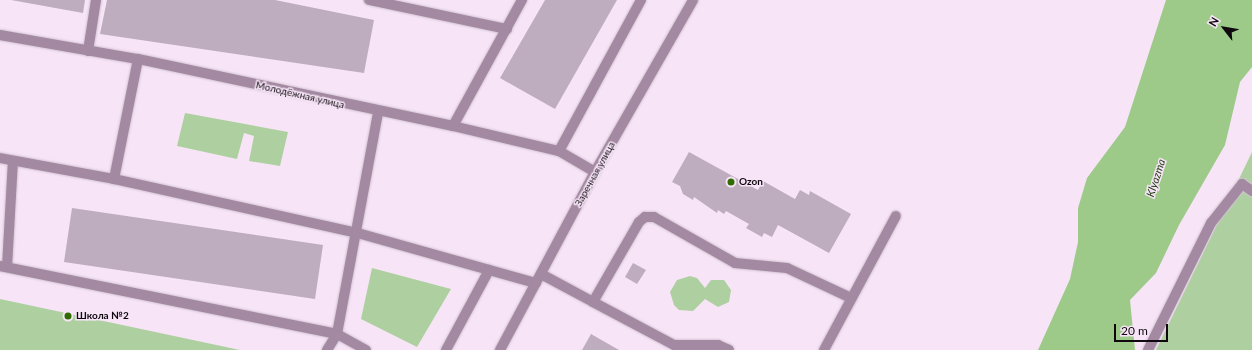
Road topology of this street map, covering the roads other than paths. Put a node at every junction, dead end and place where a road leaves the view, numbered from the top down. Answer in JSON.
{"nodes":[{"id":1,"x":96,"y":0,"type":"edge"},
{"id":2,"x":369,"y":0,"type":"edge"},
{"id":3,"x":522,"y":0,"type":"edge"},
{"id":4,"x":640,"y":0,"type":"edge"},
{"id":5,"x":693,"y":0,"type":"edge"},
{"id":6,"x":507,"y":29,"type":"junction"},
{"id":7,"x":0,"y":35,"type":"edge"},
{"id":8,"x":88,"y":51,"type":"junction"},
{"id":9,"x":138,"y":59,"type":"junction"},
{"id":10,"x":378,"y":113,"type":"junction"},
{"id":11,"x":453,"y":126,"type":"junction"},
{"id":12,"x":559,"y":151,"type":"junction"},
{"id":13,"x":0,"y":158,"type":"edge"},
{"id":14,"x":12,"y":160,"type":"junction"},
{"id":15,"x":595,"y":172,"type":"junction"},
{"id":16,"x":114,"y":179,"type":"junction"},
{"id":17,"x":1252,"y":191,"type":"edge"},
{"id":18,"x":896,"y":216,"type":"dead end"},
{"id":19,"x":354,"y":232,"type":"junction"},
{"id":20,"x":3,"y":267,"type":"edge"},
{"id":21,"x":489,"y":270,"type":"junction"},
{"id":22,"x":539,"y":279,"type":"junction"},
{"id":23,"x":851,"y":298,"type":"junction"},
{"id":24,"x":593,"y":302,"type":"junction"},
{"id":25,"x":337,"y":334,"type":"junction"},
{"id":26,"x":327,"y":350,"type":"edge"},
{"id":27,"x":366,"y":350,"type":"edge"},
{"id":28,"x":446,"y":350,"type":"edge"},
{"id":29,"x":500,"y":350,"type":"edge"},
{"id":30,"x":729,"y":350,"type":"edge"},
{"id":31,"x":824,"y":350,"type":"edge"},
{"id":32,"x":1148,"y":350,"type":"edge"}],
"edges":[{"from":1,"to":8,"type":"street"},
{"from":2,"to":6,"type":"street"},
{"from":3,"to":6,"type":"street"},
{"from":4,"to":12,"type":"street"},
{"from":5,"to":15,"type":"street","name":"Заречная улица"},
{"from":6,"to":11,"type":"street"},
{"from":7,"to":8,"type":"street","name":"Молодёжная улица"},
{"from":8,"to":9,"type":"street","name":"Молодёжная улица"},
{"from":9,"to":10,"type":"street","name":"Молодёжная улица"},
{"from":9,"to":16,"type":"street"},
{"from":10,"to":11,"type":"street","name":"Молодёжная улица"},
{"from":10,"to":19,"type":"street"},
{"from":11,"to":12,"type":"street","name":"Молодёжная улица"},
{"from":12,"to":15,"type":"street","name":"Молодёжная улица"},
{"from":13,"to":14,"type":"street"},
{"from":14,"to":16,"type":"street"},
{"from":14,"to":20,"type":"street"},
{"from":15,"to":22,"type":"street","name":"Заречная улица"},
{"from":16,"to":19,"type":"street"},
{"from":17,"to":32,"type":"street"},
{"from":18,"to":23,"type":"street"},
{"from":19,"to":21,"type":"street"},
{"from":19,"to":25,"type":"street"},
{"from":20,"to":25,"type":"street"},
{"from":21,"to":22,"type":"street"},
{"from":21,"to":28,"type":"street"},
{"from":22,"to":24,"type":"street"},
{"from":22,"to":29,"type":"street","name":"Заречная улица"},
{"from":23,"to":24,"type":"street"},
{"from":23,"to":31,"type":"street"},
{"from":24,"to":30,"type":"street"},
{"from":25,"to":26,"type":"street"},
{"from":25,"to":27,"type":"street"}]}
